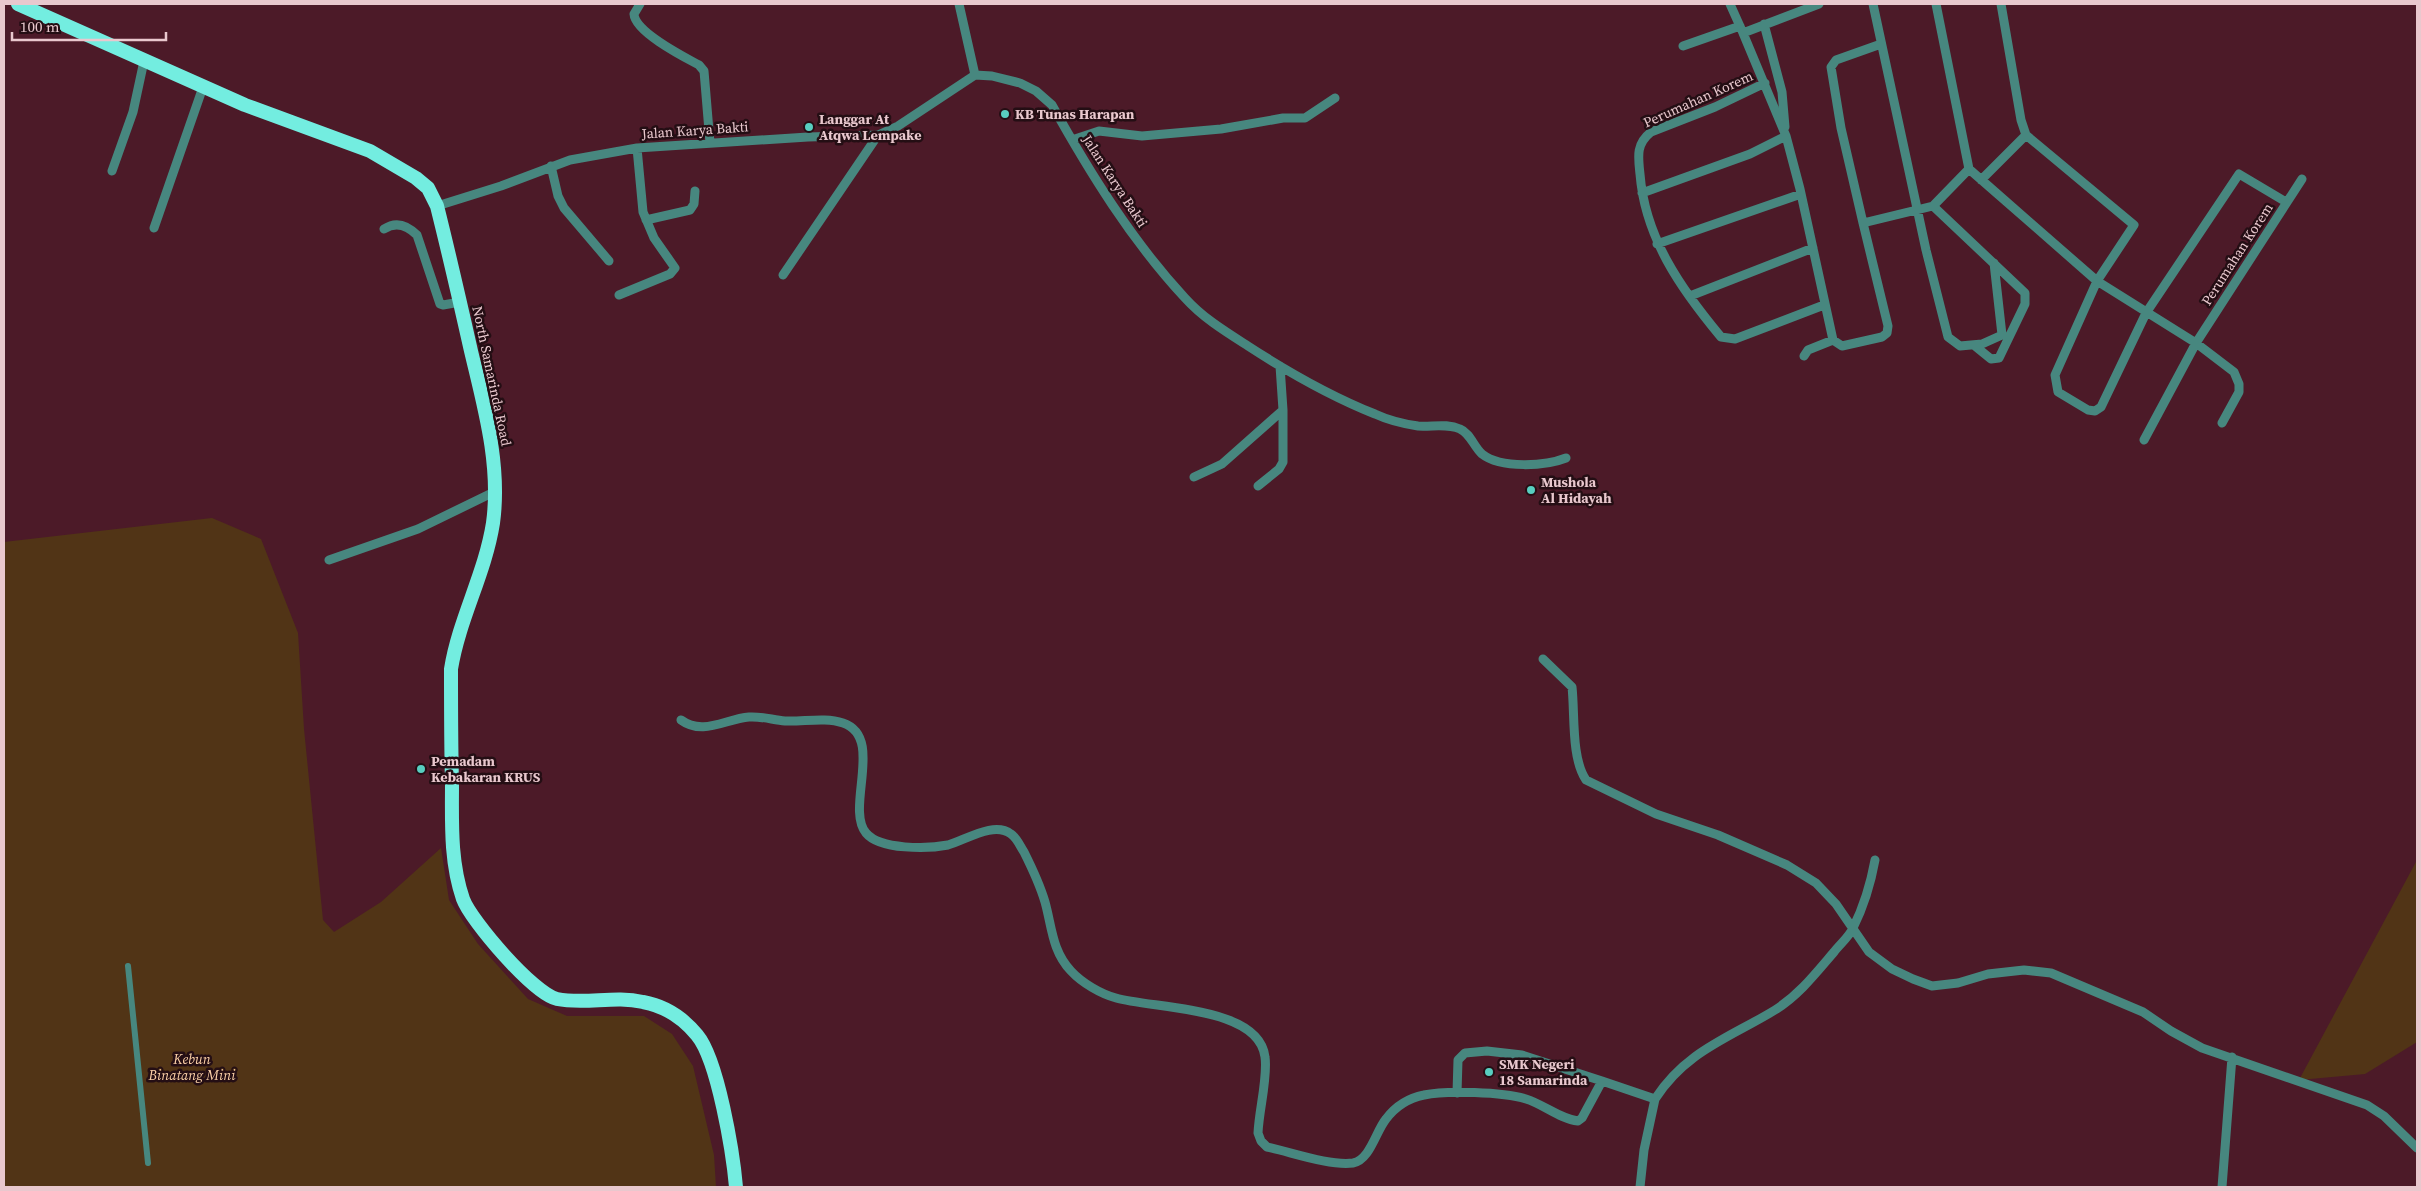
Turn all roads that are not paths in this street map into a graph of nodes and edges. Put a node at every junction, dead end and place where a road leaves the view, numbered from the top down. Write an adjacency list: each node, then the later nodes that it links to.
1 (18, 4): 13 (highway, North Samarinda Road)
2 (640, 4): 22 (street)
3 (959, 4): 14 (street)
4 (1730, 4): 10 (street, Perumahan Korem)
5 (1818, 4): 9 (street)
6 (1873, 4): 11 (street)
7 (1936, 4): 25 (street)
8 (2001, 4): 20 (street)
9 (1764, 24): 10 (street); 19 (street)
10 (1741, 30): 12 (street); 15 (street, Perumahan Korem)
11 (1881, 44): 35 (street); 37 (street)
12 (1683, 46)
13 (144, 61): 16 (highway, North Samarinda Road); 26 (street)
14 (975, 75): 18 (street, Jalan Karya Bakti); 21 (street, Jalan Karya Bakti)
15 (1765, 83): 19 (street, Perumahan Korem); 30 (street, Perumahan Korem)
16 (203, 87): 33 (highway, North Samarinda Road); 38 (street)
17 (1335, 98): 21 (street)
18 (878, 135): 22 (street, Jalan Karya Bakti); 44 (street)
19 (1786, 135): 30 (street); 31 (street, Perumahan Korem)
20 (2026, 135): 28 (street); 45 (street)
21 (1072, 140): 56 (street, Jalan Karya Bakti)
22 (710, 143): 23 (street, Jalan Karya Bakti)
23 (638, 148): 24 (street, Jalan Karya Bakti); 36 (street)
24 (551, 166): 33 (street, Jalan Karya Bakti); 42 (street)
25 (1969, 169): 28 (street); 34 (street)
26 (112, 171)
27 (2302, 179): 32 (street, Perumahan Korem)
28 (1981, 180): 45 (street)
29 (695, 191): 36 (street)
30 (1642, 193): 40 (street, Perumahan Korem)
31 (1801, 194): 40 (street); 41 (street, Perumahan Korem)
32 (2286, 202): 50 (street); 53 (street, Perumahan Korem)
33 (437, 206): 48 (highway, North Samarinda Road)
34 (1933, 206): 35 (street); 43 (street)
35 (1916, 211): 37 (street); 54 (street)
36 (646, 220): 46 (street)
37 (1863, 223): 52 (street)
38 (154, 228)
39 (384, 229): 48 (street)
40 (1657, 244): 47 (street, Perumahan Korem)
41 (1813, 248): 47 (street); 49 (street, Perumahan Korem)
42 (609, 261)
43 (1994, 263): 51 (street); 51 (street)
44 (783, 274)
45 (2097, 281): 50 (street); 50 (street)
46 (619, 295)
47 (1690, 296): 49 (street, Perumahan Korem)
48 (460, 302): 63 (highway, North Samarinda Road)
49 (1824, 305): 52 (street, Perumahan Korem)
50 (2146, 313): 53 (street)
51 (2005, 336): 54 (street); 54 (street)
52 (1833, 340): 55 (street)
53 (2196, 344): 58 (street); 59 (street, Perumahan Korem)
54 (1975, 346)
55 (1804, 356)
56 (1280, 366): 57 (street); 60 (street, Jalan Karya Bakti)
57 (1283, 410): 61 (street); 62 (street)
58 (2222, 423)
59 (2144, 440)
60 (1566, 458)
61 (1194, 476)
62 (1258, 486)
63 (496, 492): 64 (street); 76 (highway, North Samarinda Road)
64 (329, 560)
65 (1543, 659): 68 (street)
66 (680, 720): 72 (street)
67 (1875, 860): 68 (street)
68 (1853, 930): 70 (street); 73 (street)
69 (128, 966): 75 (street)
70 (2232, 1058): 74 (street); 78 (street)
71 (1602, 1081): 72 (street); 72 (street); 73 (street)
72 (1457, 1093)
73 (1655, 1099): 77 (street)
74 (2417, 1148)
75 (148, 1163)
76 (736, 1187)
77 (1640, 1187)
78 (2222, 1187)

